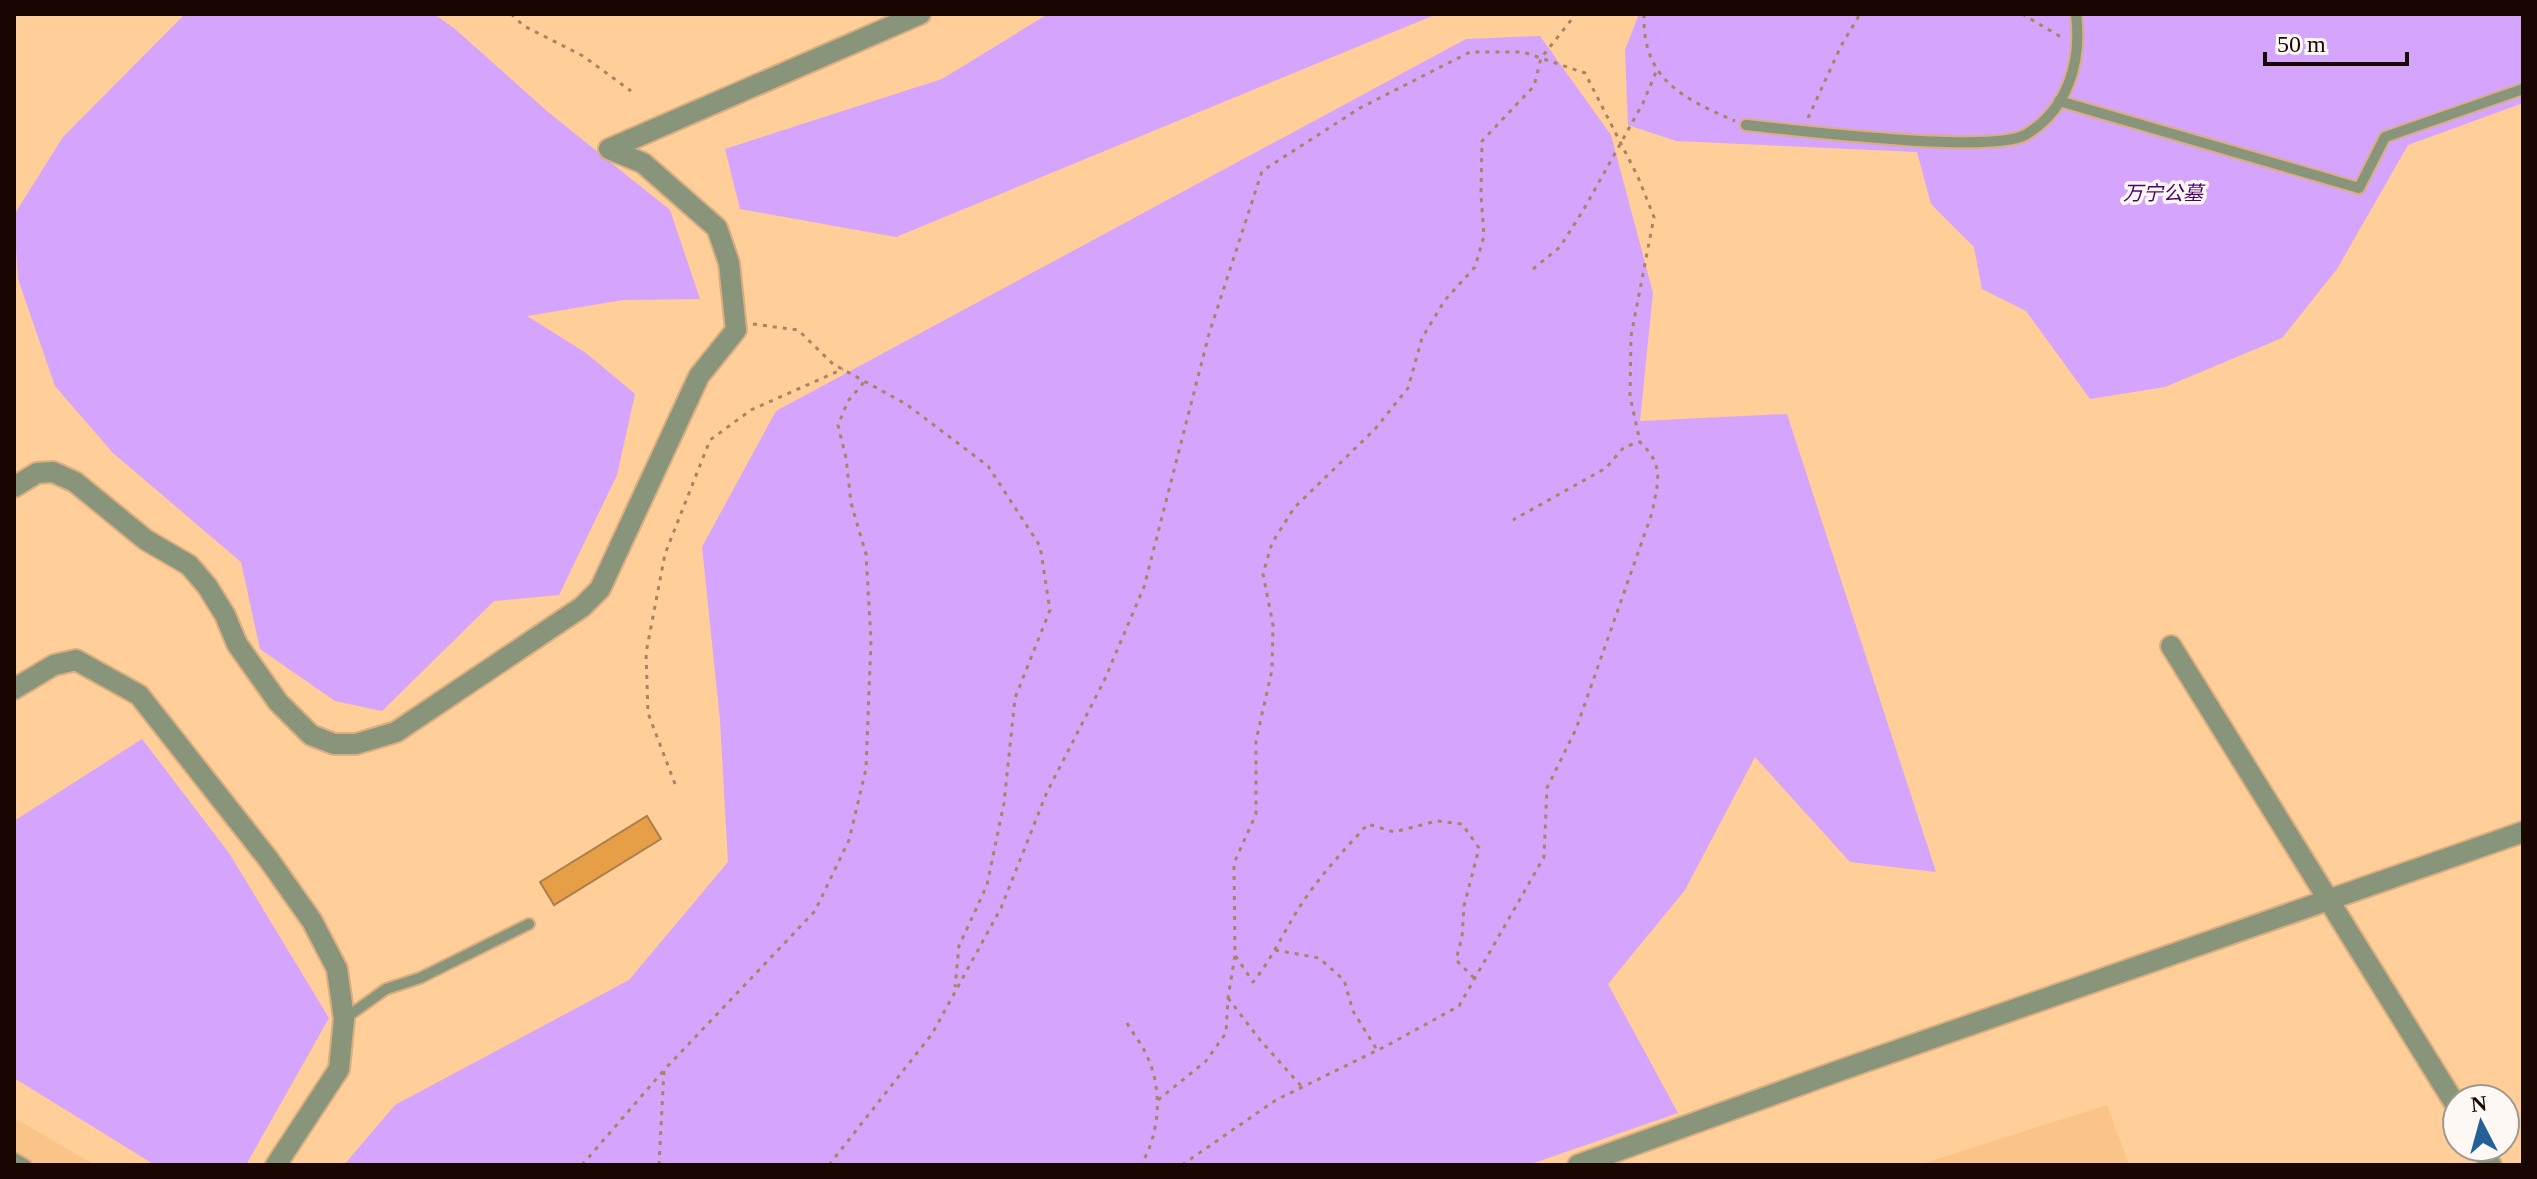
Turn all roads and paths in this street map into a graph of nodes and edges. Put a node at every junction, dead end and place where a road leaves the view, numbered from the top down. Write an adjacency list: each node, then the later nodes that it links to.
1 (511, 14): 12 (path)
2 (920, 14): 18 (street)
3 (1576, 14): 9 (path)
4 (1644, 14): 10 (path)
5 (1860, 14): 15 (path)
6 (2022, 14): 8 (path)
7 (2076, 14): 8 (lane)
8 (2078, 47): 13 (lane)
9 (1541, 58): 16 (path); 31 (path); 33 (path)
10 (1656, 72): 14 (path); 16 (path)
11 (2523, 89): 13 (lane)
12 (631, 91)
13 (2059, 101): 15 (lane)
14 (1746, 125): 15 (lane)
15 (1801, 131)
16 (1621, 143): 17 (path); 21 (path)
17 (1533, 269)
18 (735, 322): 19 (path); 22 (street)
19 (843, 369): 20 (path); 26 (path)
20 (865, 381): 33 (path); 38 (path)
21 (1640, 442): 23 (path); 32 (path)
22 (14, 487)
23 (1513, 520)
24 (2171, 646): 28 (street)
25 (14, 689): 35 (street)
26 (675, 784)
27 (2523, 832): 28 (street)
28 (2330, 901): 39 (street); 50 (street)
29 (529, 924): 35 (lane)
30 (1275, 950): 31 (path); 32 (path); 37 (path)
31 (1235, 955): 34 (path)
32 (1474, 978): 37 (path)
33 (955, 991): 47 (path)
34 (1228, 998): 40 (path); 41 (path)
35 (344, 1019): 44 (street)
36 (1127, 1023): 41 (path)
37 (1377, 1050): 40 (path)
38 (664, 1070): 45 (path); 46 (path)
39 (2442, 1083)
40 (1302, 1087): 49 (path)
41 (1158, 1100): 48 (path)
42 (14, 1158): 43 (lane)
43 (26, 1165)
44 (276, 1165)
45 (582, 1165)
46 (659, 1165)
47 (829, 1165)
48 (1141, 1165)
49 (1182, 1165)
50 (1578, 1165)

